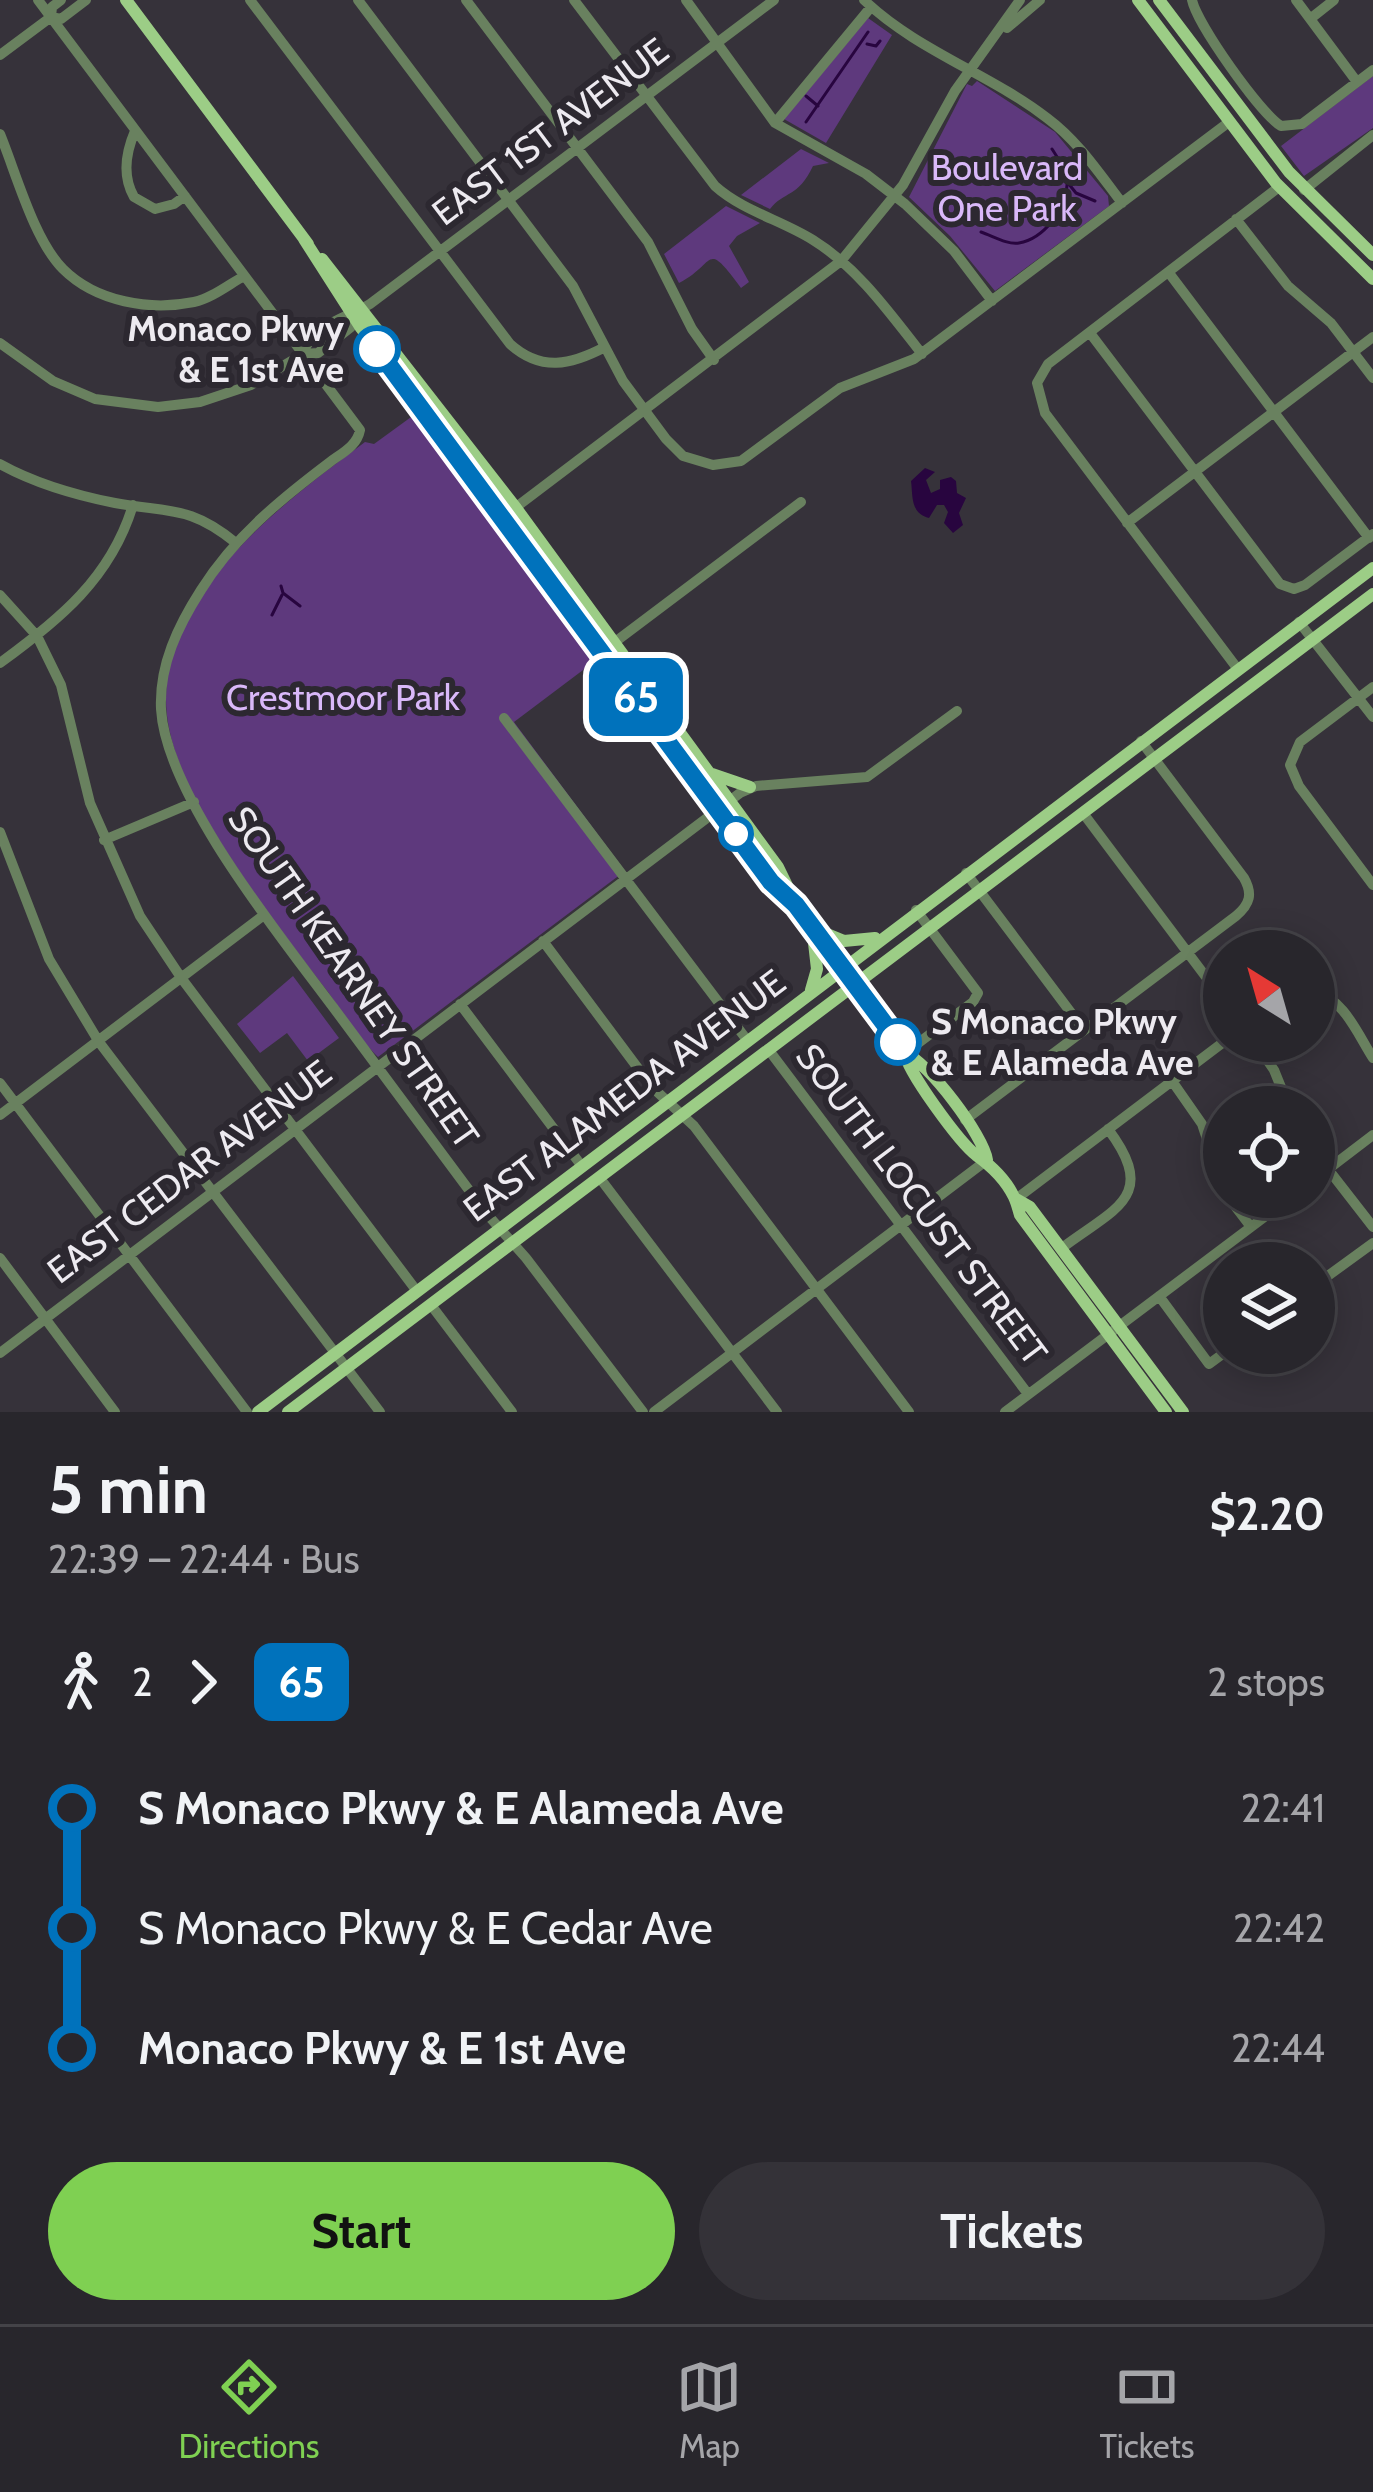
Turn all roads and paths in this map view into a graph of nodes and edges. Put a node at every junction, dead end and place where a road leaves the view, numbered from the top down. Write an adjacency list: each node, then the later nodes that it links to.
1 (38, 0): 19 (street)
2 (62, 0): 19 (street)
3 (86, 0): 19 (street)
4 (126, 0): 48 (main road)
5 (250, 0): 41 (street)
6 (358, 0): 38 (street)
7 (466, 0): 33 (street)
8 (574, 0): 27 (street)
9 (686, 0): 22 (street)
10 (774, 0): 22 (street, EAST 1ST AVENUE)
11 (1020, 0): 21 (street)
12 (1040, 0): 21 (street)
13 (1138, 0): 28 (main road)
14 (1192, 0): 26 (street)
15 (1334, 0): 20 (street)
16 (1301, 2): 20 (street)
17 (868, 4): 24 (street); 29 (street)
18 (1163, 6): 35 (main road)
19 (51, 17): 23 (street); 30 (street)
20 (1310, 19): 26 (street)
21 (990, 41): 24 (street)
22 (715, 44): 27 (street, EAST 1ST AVENUE); 29 (street)
23 (0, 55)
24 (969, 69): 37 (street); 39 (street)
25 (1373, 70): 26 (street)
26 (1357, 82)
27 (646, 96): 33 (street, EAST 1ST AVENUE); 43 (street)
28 (1229, 122): 34 (main road); 39 (street)
29 (775, 123): 37 (street)
30 (135, 131): 36 (street); 36 (street)
31 (0, 134): 45 (street)
32 (1373, 135): 35 (street)
33 (578, 148): 38 (street, EAST 1ST AVENUE); 56 (street)
34 (1279, 187): 40 (street); 46 (main road)
35 (1304, 190): 42 (main road)
36 (185, 196): 45 (street)
37 (896, 196): 43 (street); 47 (street)
38 (508, 200): 41 (street, EAST 1ST AVENUE); 52 (street)
39 (1122, 203): 47 (street)
40 (1236, 218): 44 (street); 53 (street)
41 (440, 251): 48 (street, EAST 1ST AVENUE); 52 (street)
42 (1373, 255)
43 (841, 261): 55 (street); 56 (street)
44 (1169, 273): 49 (street); 59 (street)
45 (244, 276): 54 (street)
46 (1373, 279)
47 (992, 301): 55 (street)
48 (356, 315): 54 (street, EAST 1ST AVENUE); 64 (main road); 65 (main road)
49 (1090, 334): 61 (street); 66 (street)
50 (1373, 337): 53 (street)
51 (0, 343): 54 (street, EAST 1ST AVENUE)
52 (605, 347): 58 (street)
53 (1354, 351): 57 (street); 59 (street)
54 (303, 354): 68 (street, SOUTH KEARNEY STREET)
55 (922, 354): 58 (street)
56 (714, 360): 58 (street)
57 (1373, 378)
58 (644, 411): 64 (street)
59 (1274, 412): 61 (street); 67 (street)
60 (0, 464): 63 (street)
61 (1194, 472): 66 (street); 67 (street)
62 (801, 502): 76 (street)
63 (133, 505): 68 (street); 74 (street)
64 (516, 508): 65 (street); 76 (main road)
65 (503, 518): 72 (main road)
66 (1127, 523): 79 (street)
67 (1371, 536)
68 (236, 543): 90 (street, SOUTH KEARNEY STREET)
69 (1373, 568): 73 (main road, EAST ALAMEDA AVENUE)
70 (1373, 594): 75 (main road, EAST ALAMEDA AVENUE)
71 (0, 595): 74 (street)
72 (568, 604): 76 (main road); 77 (main road)
73 (1299, 622): 75 (street); 79 (main road, EAST ALAMEDA AVENUE)
74 (37, 637): 78 (street); 94 (street)
75 (1313, 640): 82 (street); 87 (main road, EAST ALAMEDA AVENUE)
76 (615, 642): 81 (main road)
77 (607, 657): 81 (main road); 91 (main road)
78 (0, 663)
79 (1237, 668): 86 (main road, EAST ALAMEDA AVENUE)
80 (1373, 687): 82 (street)
81 (650, 689): 88 (main road)
82 (1358, 698): 84 (street); 97 (street)
83 (957, 711): 89 (street, EAST CEDAR AVENUE)
84 (1373, 717)
85 (504, 718): 96 (street, SOUTH LOCUST STREET)
86 (1141, 741): 87 (street); 95 (main road, EAST ALAMEDA AVENUE)
87 (1155, 759): 92 (main road, EAST ALAMEDA AVENUE); 105 (street)
88 (711, 774): 89 (main road); 91 (main road)
89 (750, 787): 91 (street, EAST CEDAR AVENUE)
90 (194, 802): 94 (street); 100 (street, SOUTH KEARNEY STREET)
91 (724, 805): 96 (street, EAST CEDAR AVENUE); 101 (main road)
92 (1082, 813): 98 (main road, EAST ALAMEDA AVENUE); 105 (street)
93 (0, 832): 115 (street)
94 (104, 840): 108 (street)
95 (966, 873): 98 (street); 99 (main road, EAST ALAMEDA AVENUE)
96 (626, 878): 104 (street, EAST CEDAR AVENUE); 114 (street, SOUTH LOCUST STREET)
97 (1373, 885)
98 (979, 891): 102 (main road, EAST ALAMEDA AVENUE); 113 (street)
99 (916, 910): 102 (street); 103 (main road, EAST ALAMEDA AVENUE)
100 (264, 915): 108 (street); 120 (street, SOUTH KEARNEY STREET)
101 (812, 927): 103 (main road); 106 (main road); 110 (main road)
102 (930, 928): 109 (main road, EAST ALAMEDA AVENUE); 117 (street)
103 (887, 933): 106 (main road, EAST ALAMEDA AVENUE)
104 (543, 940): 112 (street, EAST CEDAR AVENUE); 123 (street)
105 (1187, 953): 107 (street); 113 (street)
106 (841, 967): 109 (main road); 110 (main road, EAST ALAMEDA AVENUE)
107 (1203, 974)
108 (182, 979): 115 (street); 129 (street)
109 (854, 985): 116 (main road, EAST ALAMEDA AVENUE); 117 (main road)
110 (811, 990): 114 (main road, EAST ALAMEDA AVENUE)
111 (1335, 1002): 119 (street)
112 (460, 1004): 120 (street, EAST CEDAR AVENUE); 134 (street)
113 (1084, 1030): 127 (street)
114 (747, 1040): 123 (main road, EAST ALAMEDA AVENUE)
115 (99, 1042): 124 (street); 137 (street)
116 (768, 1049): 126 (main road, EAST ALAMEDA AVENUE); 141 (street, SOUTH LOCUST STREET)
117 (905, 1053): 127 (main road); 132 (main road)
118 (1203, 1058): 121 (street)
119 (1373, 1058)
120 (377, 1066): 129 (street, EAST CEDAR AVENUE); 142 (street, SOUTH KEARNEY STREET)
121 (1172, 1081): 128 (street); 130 (street)
122 (0, 1083): 124 (street)
123 (667, 1100): 126 (street); 134 (main road, EAST ALAMEDA AVENUE)
124 (15, 1104): 125 (street); 148 (street)
125 (0, 1115)
126 (680, 1116): 135 (main road, EAST ALAMEDA AVENUE); 151 (street)
127 (965, 1120): 132 (main road)
128 (1203, 1127)
129 (295, 1129): 137 (street, EAST CEDAR AVENUE); 152 (street)
130 (1108, 1129): 138 (street); 147 (street)
131 (1373, 1135): 133 (street)
132 (986, 1160): 138 (main road); 141 (street)
133 (1335, 1164)
134 (581, 1165): 142 (main road, EAST ALAMEDA AVENUE)
135 (599, 1178): 145 (main road, EAST ALAMEDA AVENUE); 159 (street)
136 (1335, 1178): 144 (street)
137 (212, 1192): 148 (street, EAST CEDAR AVENUE); 158 (street)
138 (1016, 1199): 147 (main road); 156 (main road)
139 (1244, 1218): 143 (street)
140 (1263, 1218): 143 (street)
141 (900, 1225): 151 (street); 162 (street, SOUTH LOCUST STREET)
142 (500, 1226): 145 (street, SOUTH KEARNEY STREET); 152 (main road, EAST ALAMEDA AVENUE)
143 (1251, 1227): 153 (street)
144 (1373, 1227)
145 (513, 1242): 154 (main road, EAST ALAMEDA AVENUE); 169 (street, SOUTH KEARNEY STREET)
146 (1373, 1243): 150 (street)
147 (1062, 1248): 156 (main road)
148 (129, 1255): 155 (street, EAST CEDAR AVENUE); 164 (street)
149 (0, 1258): 155 (street)
150 (1335, 1271)
151 (816, 1289): 159 (street); 172 (street)
152 (416, 1290): 158 (main road, EAST ALAMEDA AVENUE)
153 (1159, 1296): 156 (street); 160 (street)
154 (431, 1305): 161 (main road, EAST ALAMEDA AVENUE); 168 (street)
155 (45, 1318): 157 (street, EAST CEDAR AVENUE); 163 (street)
156 (1115, 1329): 162 (street); 174 (main road); 175 (main road)
157 (0, 1353)
158 (333, 1353): 161 (street); 165 (main road, EAST ALAMEDA AVENUE)
159 (732, 1353): 170 (street); 171 (street)
160 (1203, 1356)
161 (346, 1368): 166 (main road, EAST ALAMEDA AVENUE); 167 (street)
162 (1028, 1394): 173 (street)
163 (115, 1412)
164 (247, 1412)
165 (258, 1412)
166 (288, 1412)
167 (380, 1412)
168 (512, 1412)
169 (644, 1412)
170 (654, 1412)
171 (777, 1412)
172 (909, 1412)
173 (1005, 1412)
174 (1166, 1412)
175 (1183, 1412)

